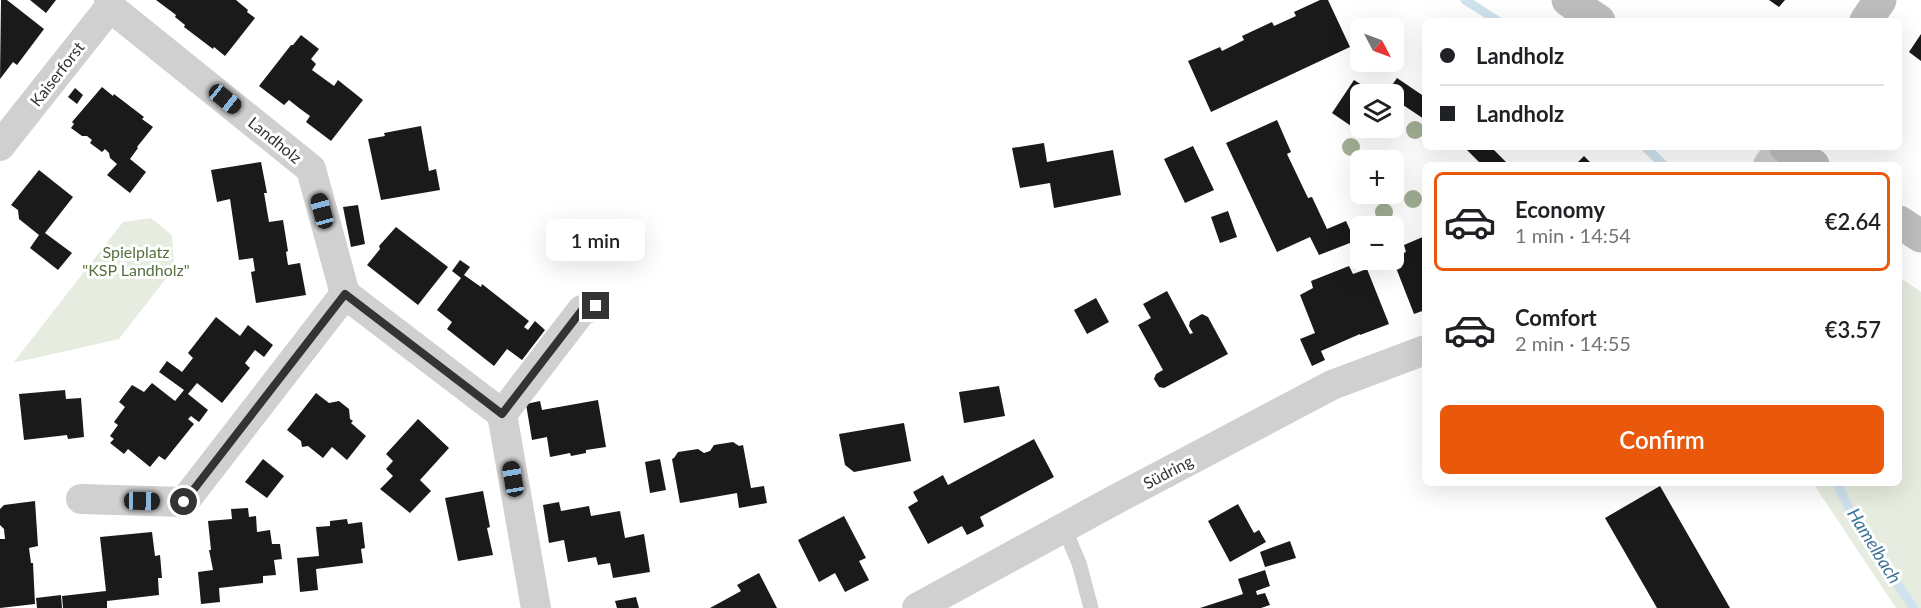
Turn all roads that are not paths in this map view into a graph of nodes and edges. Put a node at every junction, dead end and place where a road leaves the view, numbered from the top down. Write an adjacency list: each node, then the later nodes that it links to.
1 (1568, 0): 4 (street)
2 (1880, 0): 5 (street)
3 (110, 4): 6 (street, Kaiserforst); 11 (street, Landholz)
4 (1595, 18)
5 (1868, 18)
6 (0, 146)
7 (1790, 150): 8 (street)
8 (1808, 162)
9 (1902, 224): 10 (street)
10 (1921, 236)
11 (345, 294): 14 (street); 15 (street)
12 (596, 306): 14 (street)
13 (1422, 351): 16 (street, Südring)
14 (502, 414): 17 (street)
15 (81, 499)
16 (1064, 528): 18 (street, Südring); 19 (lane)
17 (536, 608)
18 (917, 608)
19 (1091, 608)

